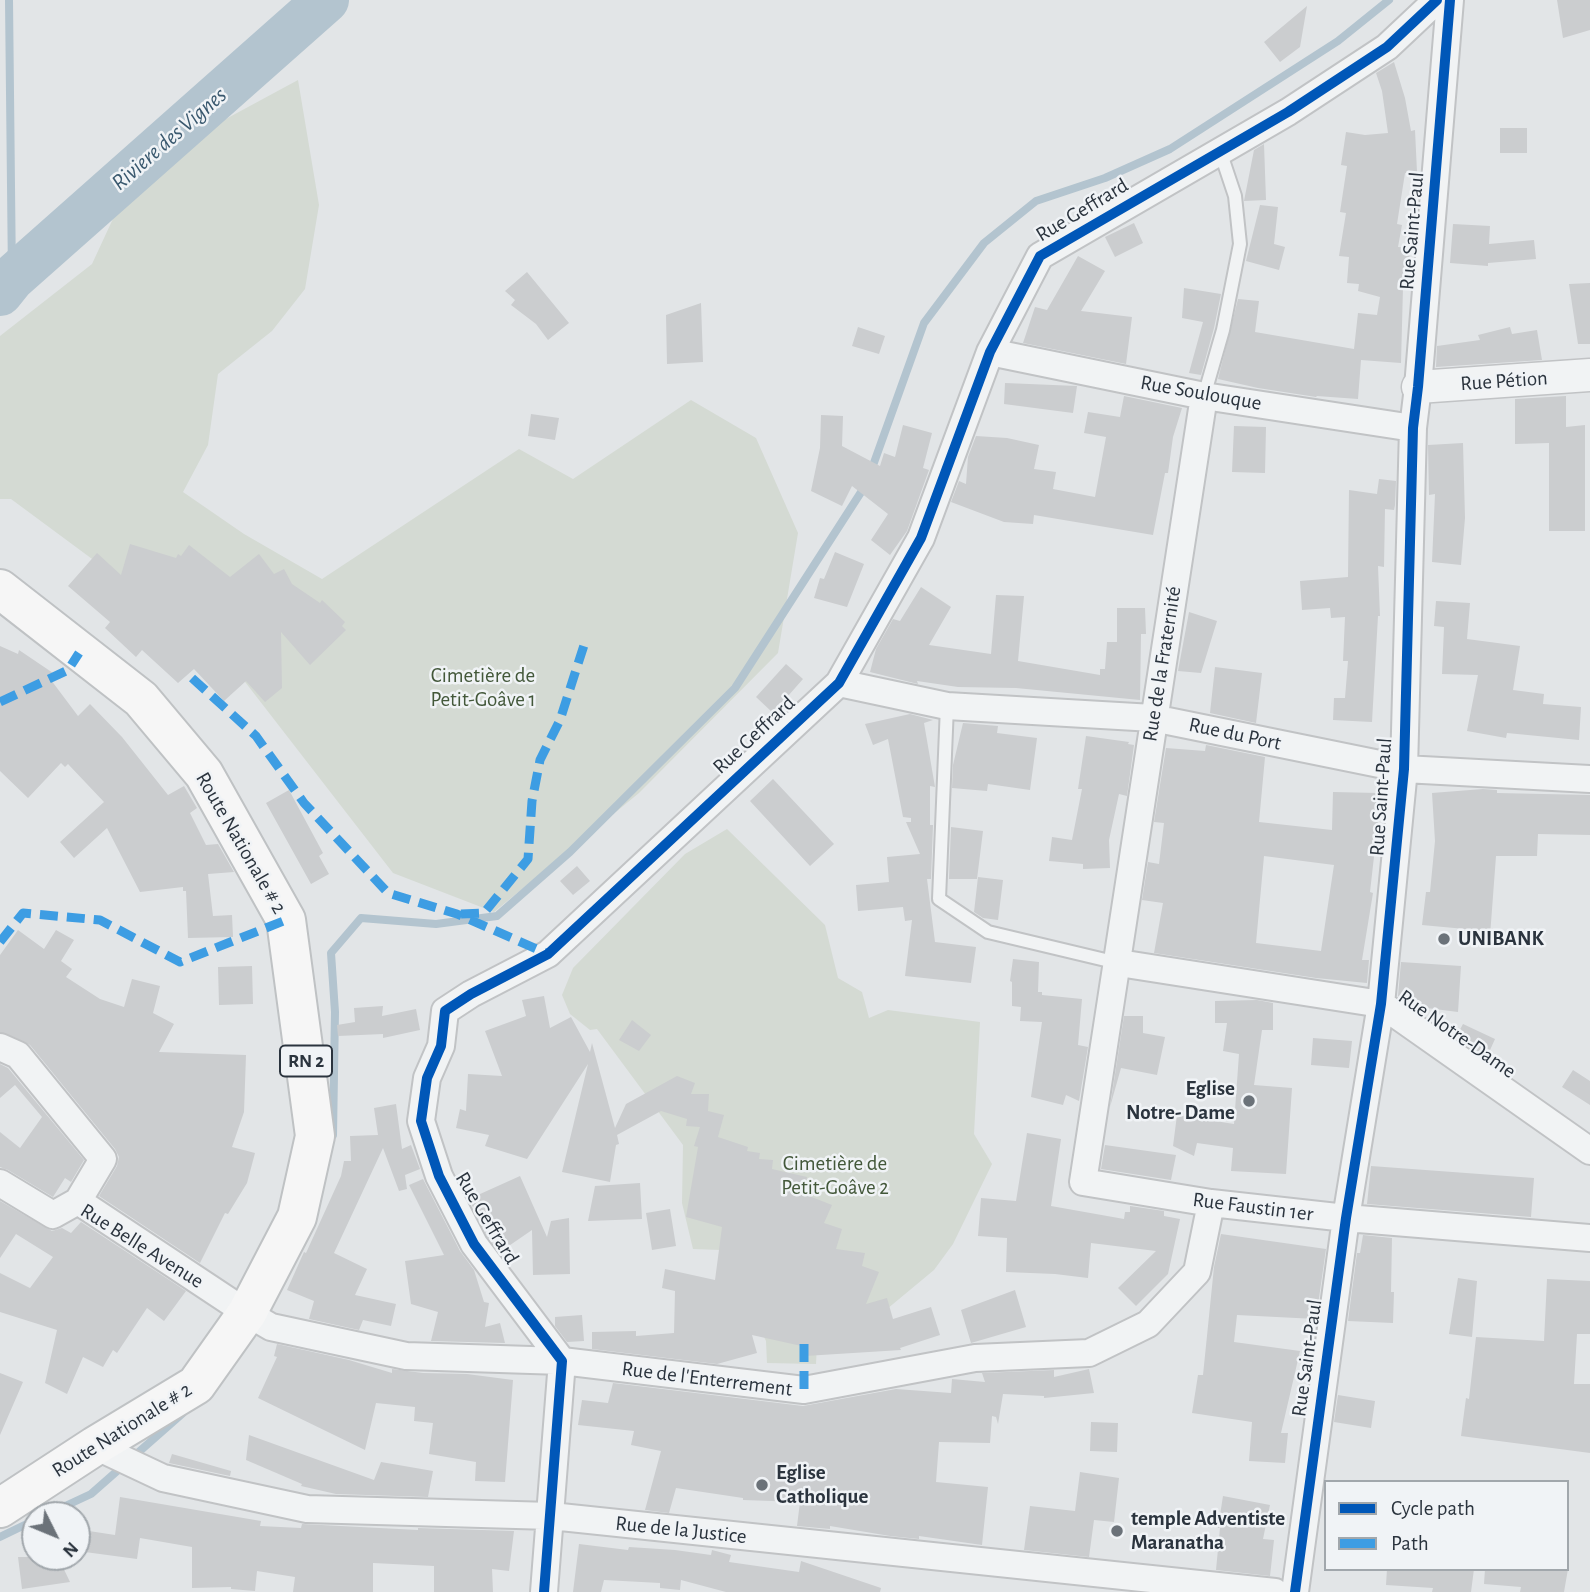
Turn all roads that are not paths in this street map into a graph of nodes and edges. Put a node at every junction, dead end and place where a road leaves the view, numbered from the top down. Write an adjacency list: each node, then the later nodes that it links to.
1 (1437, 0): 3 (street, Rue Geffrard)
2 (1450, 0): 6 (street, Rue Saint-Paul)
3 (1220, 151): 4 (street, Rue Geffrard); 7 (lane, Rue de la Fraternité)
4 (990, 352): 7 (street, Rue Soulouque); 10 (street, Rue Geffrard)
5 (1590, 374): 6 (street, Rue Pétion)
6 (1419, 387): 8 (street, Rue Saint-Paul)
7 (1204, 396): 8 (street, Rue Soulouque); 12 (street, Rue de la Fraternité)
8 (1413, 428): 13 (street, Rue Saint-Paul)
9 (0, 589): 25 (main road, Route Nationale # 2 / RN 2)
10 (839, 683): 11 (street, Rue du Port); 26 (street, Rue Geffrard)
11 (947, 706): 12 (street, Rue du Port); 15 (lane)
12 (1153, 718): 13 (street, Rue du Port); 15 (street, Rue de la Fraternité)
13 (1404, 769): 14 (street, Rue du Port); 16 (street, Rue Saint-Paul)
14 (1590, 779)
15 (1118, 963): 16 (street, Rue Notre-Dame); 20 (street, Rue de la Fraternité)
16 (1381, 1004): 18 (street, Rue Notre-Dame); 23 (street, Rue Saint-Paul)
17 (0, 1047): 21 (street)
18 (1590, 1151)
19 (0, 1182): 21 (street, Rue Belle Avenue)
20 (1083, 1182): 22 (street, Rue Faustin 1er)
21 (78, 1201): 25 (street, Rue Belle Avenue)
22 (1211, 1203): 23 (street, Rue Faustin 1er); 26 (street, Rue de l'Enterrement)
23 (1346, 1218): 24 (street, Rue Faustin 1er); 33 (street, Rue Saint-Paul)
24 (1590, 1238)
25 (259, 1320): 26 (street, Rue de l'Enterrement); 27 (main road, Route Nationale # 2 / RN 2)
26 (562, 1361): 29 (street)
27 (95, 1446): 28 (main road, Route Nationale # 2 / RN 2); 29 (street, Rue de la Justice)
28 (0, 1508)
29 (551, 1516): 30 (street, Rue de la Justice); 31 (street)
30 (1113, 1583): 32 (street, Rue de la Justice)
31 (544, 1592)
32 (1275, 1592)
33 (1295, 1592)

